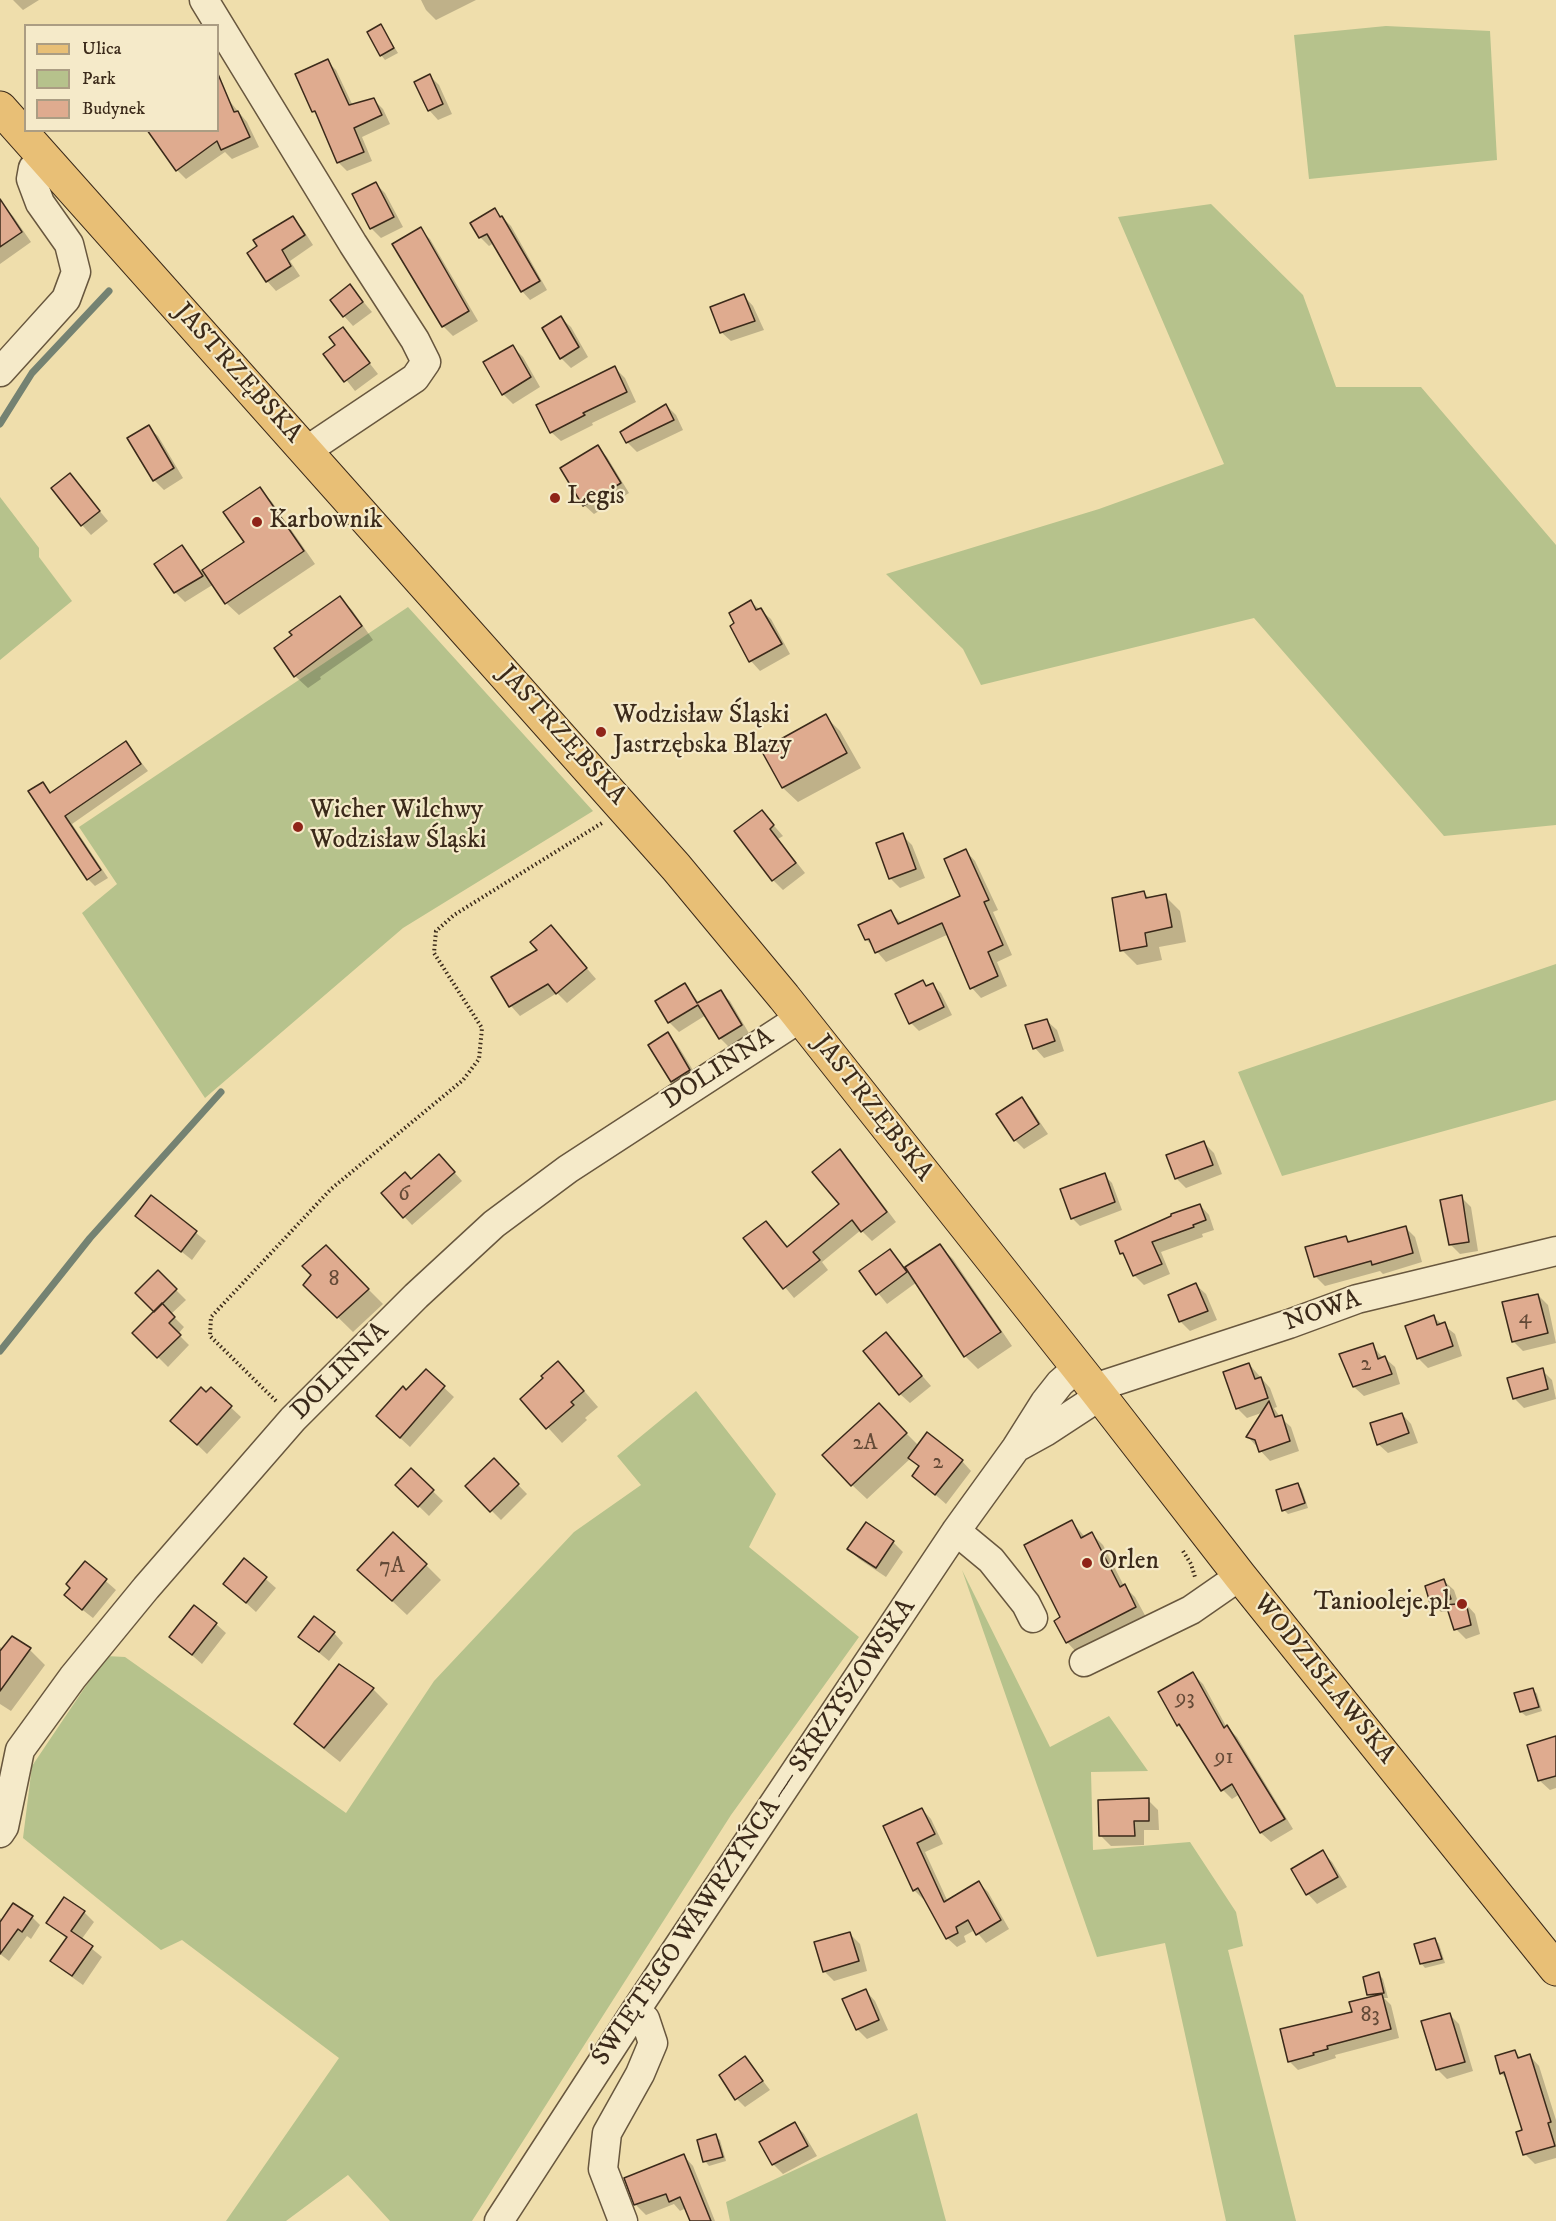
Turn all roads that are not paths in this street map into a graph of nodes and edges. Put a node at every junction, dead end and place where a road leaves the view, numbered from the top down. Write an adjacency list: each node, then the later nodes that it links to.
1 (204, 0): 2 (street)
2 (219, 24)
3 (219, 25): 7 (street)
4 (0, 108): 5 (main road, JASTRZĘBSKA)
5 (44, 158): 6 (street); 7 (main road, JASTRZĘBSKA)
6 (0, 372)
7 (306, 451): 8 (main road, JASTRZĘBSKA)
8 (800, 1018): 10 (main road, JASTRZĘBSKA); 16 (street, DOLINNA)
9 (1556, 1251): 10 (street, NOWA)
10 (1090, 1384): 11 (street, NOWA); 13 (main road, WODZISŁAWSKA)
11 (1016, 1448): 12 (street, ŚWIĘTEGO WAWRZYŃCA — SKRZYSZOWSKA)
12 (956, 1531): 14 (street); 18 (street, ŚWIĘTEGO WAWRZYŃCA — SKRZYSZOWSKA)
13 (1240, 1576): 15 (street); 17 (main road, WODZISŁAWSKA)
14 (1034, 1618)
15 (1084, 1662)
16 (0, 1833)
17 (1556, 1969)
18 (634, 2013): 19 (street, ŚWIĘTEGO WAWRZYŃCA — SKRZYSZOWSKA); 20 (street)
19 (499, 2221)
20 (623, 2221)

